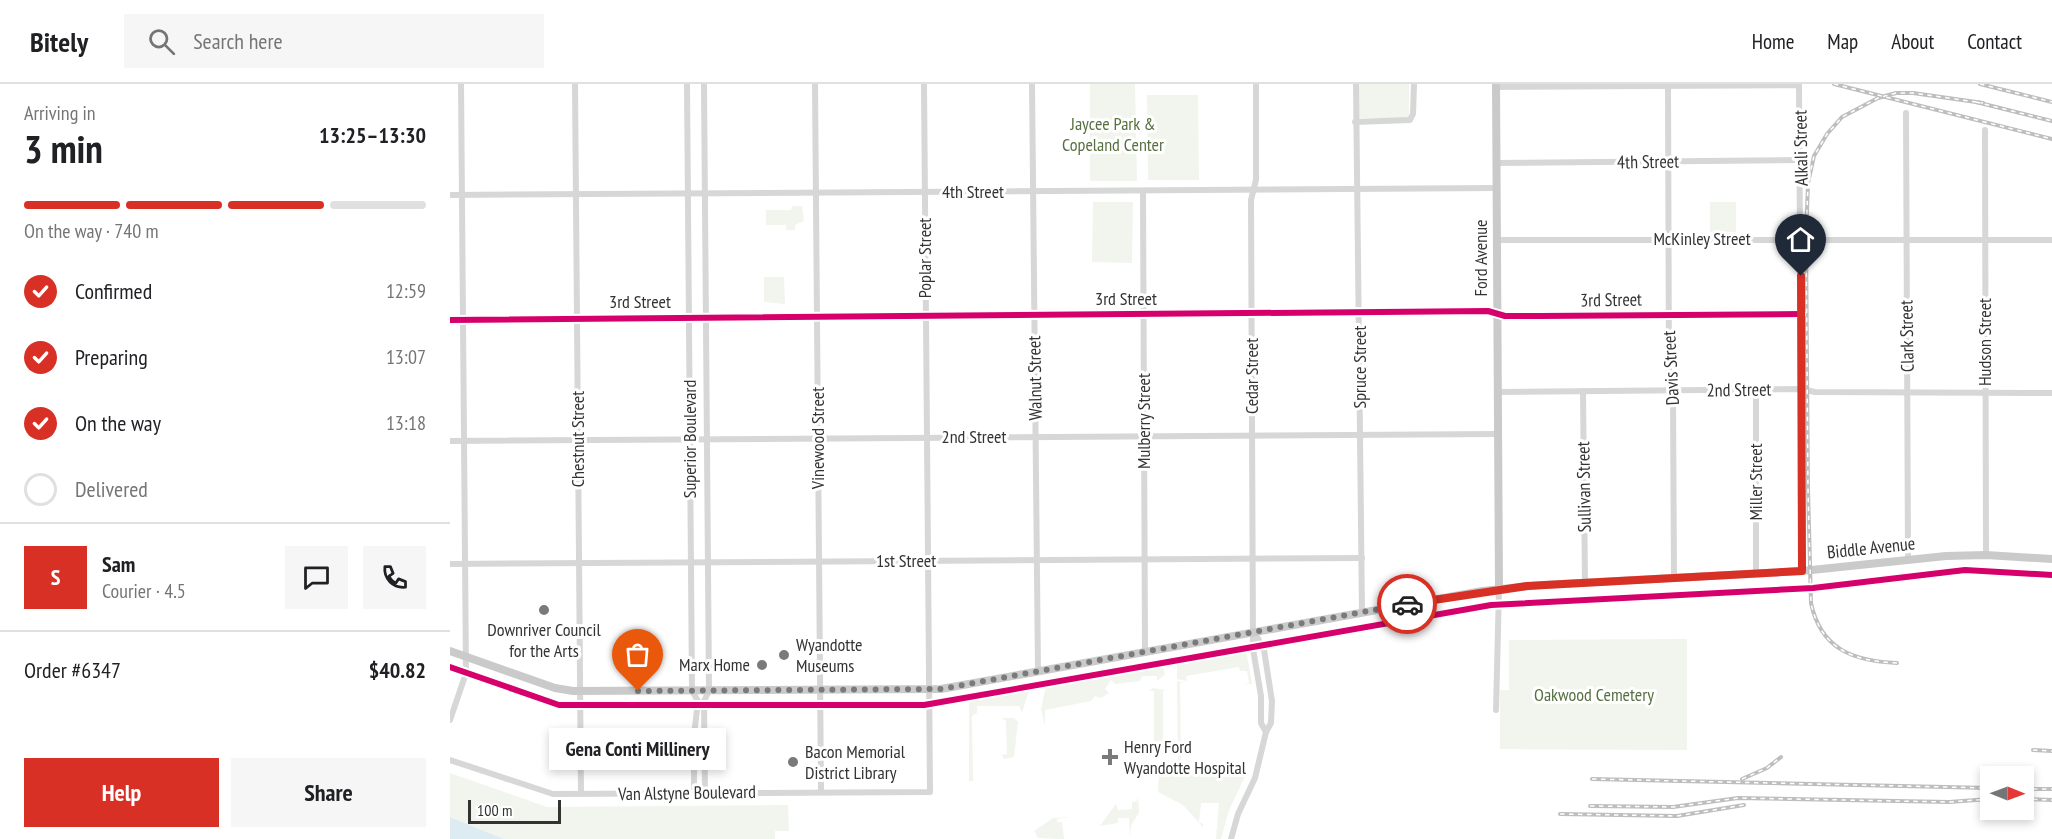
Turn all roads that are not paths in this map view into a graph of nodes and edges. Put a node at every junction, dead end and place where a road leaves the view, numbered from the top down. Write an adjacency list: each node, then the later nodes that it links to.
1 (461, 84): 29 (street)
2 (575, 84): 30 (street, Chestnut Street)
3 (687, 84): 26 (street, Superior Boulevard)
4 (704, 84): 27 (street, Superior Boulevard)
5 (815, 84): 25 (street, Vinewood Street)
6 (924, 84): 23 (street, Poplar Street)
7 (1032, 84): 24 (street, Walnut Street)
8 (1256, 84): 21 (street, Cedar Street)
9 (1356, 84): 14 (street, Spruce Street)
10 (1414, 84): 14 (street)
11 (1496, 85): 12 (street); 18 (main road, Ford Avenue)
12 (1668, 85): 16 (street, Alkali Street); 17 (street, Davis Street)
13 (1906, 113): 35 (street, Clark Street)
14 (1355, 122): 20 (street, Spruce Street)
15 (1985, 130): 36 (street, Hudson Street)
16 (1801, 160): 17 (street, 4th Street); 32 (street, Alkali Street)
17 (1668, 161): 18 (street, 4th Street); 31 (street, Davis Street)
18 (1496, 163): 19 (main road, Ford Avenue)
19 (1496, 188): 20 (street, 4th Street); 33 (main road, Ford Avenue)
20 (1357, 189): 21 (street, 4th Street); 37 (street, Spruce Street)
21 (1254, 190): 22 (street, 4th Street); 38 (street, Cedar Street)
22 (1143, 191): 24 (street, 4th Street); 40 (street, Mulberry Street)
23 (925, 192): 24 (street, 4th Street); 25 (street, 4th Street); 44 (street, Poplar Street)
24 (1033, 192): 39 (street, Walnut Street)
25 (816, 193): 27 (street, 4th Street); 47 (street, Vinewood Street)
26 (688, 194): 27 (street, 4th Street); 30 (street, 4th Street); 45 (street, Superior Boulevard)
27 (705, 194): 46 (street, Superior Boulevard)
28 (450, 195): 29 (street, 4th Street)
29 (462, 195): 30 (street, 4th Street); 49 (street)
30 (576, 195): 48 (street, Chestnut Street)
31 (1668, 239): 32 (street, McKinley Street); 33 (street, McKinley Street); 42 (street, Davis Street)
32 (1801, 239): 35 (street, McKinley Street); 43 (street, Alkali Street)
33 (1496, 240): 41 (main road, Ford Avenue)
34 (2052, 240): 36 (street, McKinley Street)
35 (1906, 241): 36 (street, McKinley Street); 56 (street, Clark Street)
36 (1984, 241): 57 (street, Hudson Street)
37 (1360, 312): 38 (street, 3rd Street); 41 (street, 3rd Street); 61 (street, Spruce Street)
38 (1251, 313): 40 (street, 3rd Street); 60 (street, Cedar Street)
39 (1034, 314): 40 (street, 3rd Street); 44 (street, 3rd Street); 63 (street, Walnut Street)
40 (1143, 314): 62 (street, Mulberry Street)
41 (1497, 314): 42 (street, 3rd Street); 55 (main road, Ford Avenue)
42 (1669, 314): 43 (street, 3rd Street); 54 (street, Davis Street)
43 (1801, 314): 51 (street, Alkali Street)
44 (926, 315): 47 (street, 3rd Street); 65 (street, Poplar Street)
45 (690, 316): 46 (street, 3rd Street); 48 (street, 3rd Street); 66 (street, Superior Boulevard)
46 (706, 316): 47 (street, 3rd Street); 67 (street, Superior Boulevard)
47 (817, 316): 64 (street, Vinewood Street)
48 (577, 317): 49 (street, 3rd Street); 68 (street, Chestnut Street)
49 (464, 319): 50 (street, 3rd Street); 70 (street)
50 (450, 320)
51 (1802, 389): 52 (street, 2nd Street); 56 (street, 2nd Street); 85 (street, Alkali Street)
52 (1756, 390): 54 (street, 2nd Street); 86 (street, Miller Street)
53 (1583, 391): 54 (street, 2nd Street); 55 (street, 2nd Street); 88 (street, Sullivan Street)
54 (1671, 391): 87 (street, Davis Street)
55 (1497, 392): 59 (main road, Ford Avenue)
56 (1908, 393): 57 (street, 2nd Street); 78 (street, Clark Street)
57 (1985, 393): 58 (street, 2nd Street); 71 (street, Hudson Street)
58 (2052, 393)
59 (1497, 434): 61 (street, 2nd Street); 89 (main road, Ford Avenue)
60 (1252, 435): 61 (street, 2nd Street); 62 (street, 2nd Street); 72 (street, Cedar Street)
61 (1361, 435): 73 (street, Spruce Street)
62 (1144, 436): 63 (street, 2nd Street); 74 (street, Mulberry Street)
63 (1035, 437): 65 (street, 2nd Street); 77 (street, Walnut Street)
64 (818, 438): 65 (street, 2nd Street); 67 (street, 2nd Street); 79 (street, Vinewood Street)
65 (927, 438): 76 (street, Poplar Street)
66 (690, 439): 67 (street, 2nd Street); 68 (street, 2nd Street); 80 (street, Superior Boulevard)
67 (707, 439): 81 (street, Superior Boulevard)
68 (578, 440): 70 (street, 2nd Street); 82 (street, Chestnut Street)
69 (450, 441): 70 (street, 2nd Street)
70 (464, 441): 84 (street)
71 (1986, 555): 75 (main road, Biddle Avenue); 78 (main road, Biddle Avenue)
72 (1253, 558): 73 (street, 1st Street); 74 (street, 1st Street); 91 (street, Cedar Street)
73 (1362, 558): 90 (street, Spruce Street)
74 (1145, 559): 77 (street, 1st Street); 93 (street, Mulberry Street)
75 (2052, 559)
76 (928, 560): 77 (street, 1st Street); 79 (street, 1st Street); 96 (street, Poplar Street)
77 (1036, 560): 95 (street, Walnut Street)
78 (1908, 560): 85 (main road, Biddle Avenue)
79 (819, 561): 81 (street, 1st Street); 97 (street, Vinewood Street)
80 (691, 562): 81 (street, 1st Street); 82 (street, 1st Street); 99 (street, Superior Boulevard)
81 (708, 562): 100 (street, Superior Boulevard)
82 (579, 563): 84 (street, 1st Street); 98 (street, Chestnut Street)
83 (450, 564): 84 (street, 1st Street)
84 (465, 564): 94 (street)
85 (1802, 571): 86 (main road, Biddle Avenue)
86 (1756, 574): 87 (main road, Biddle Avenue)
87 (1674, 579): 88 (main road, Biddle Avenue)
88 (1586, 583): 89 (main road, Biddle Avenue)
89 (1499, 589): 90 (main road, Biddle Avenue); 101 (street, Ford Avenue)
90 (1362, 612): 91 (main road, Biddle Avenue)
91 (1255, 632): 93 (main road, Biddle Avenue); 103 (street, Cedar Street); 103 (street)
92 (450, 651): 94 (main road, Biddle Avenue)
93 (1145, 652): 95 (main road, Biddle Avenue)
94 (467, 657): 98 (main road, Biddle Avenue); 102 (street)
95 (1038, 672): 96 (main road, Biddle Avenue)
96 (929, 689): 97 (main road, Biddle Avenue); 107 (street, Poplar Street)
97 (820, 690): 100 (main road, Biddle Avenue); 106 (street, Vinewood Street)
98 (580, 691): 99 (main road, Biddle Avenue); 109 (street, Chestnut Street)
99 (692, 691): 100 (main road, Biddle Avenue); 108 (street, Superior Boulevard)
100 (709, 691): 105 (street, Superior Boulevard)
101 (1496, 710)
102 (450, 720)
103 (1266, 732): 110 (street)
104 (450, 760): 109 (street, Van Alstyne Boulevard)
105 (705, 792): 106 (street, Van Alstyne Boulevard); 108 (street, Van Alstyne Boulevard)
106 (821, 792): 107 (street, Van Alstyne Boulevard)
107 (930, 792)
108 (694, 793): 109 (street, Van Alstyne Boulevard)
109 (581, 794)
110 (1231, 839)

